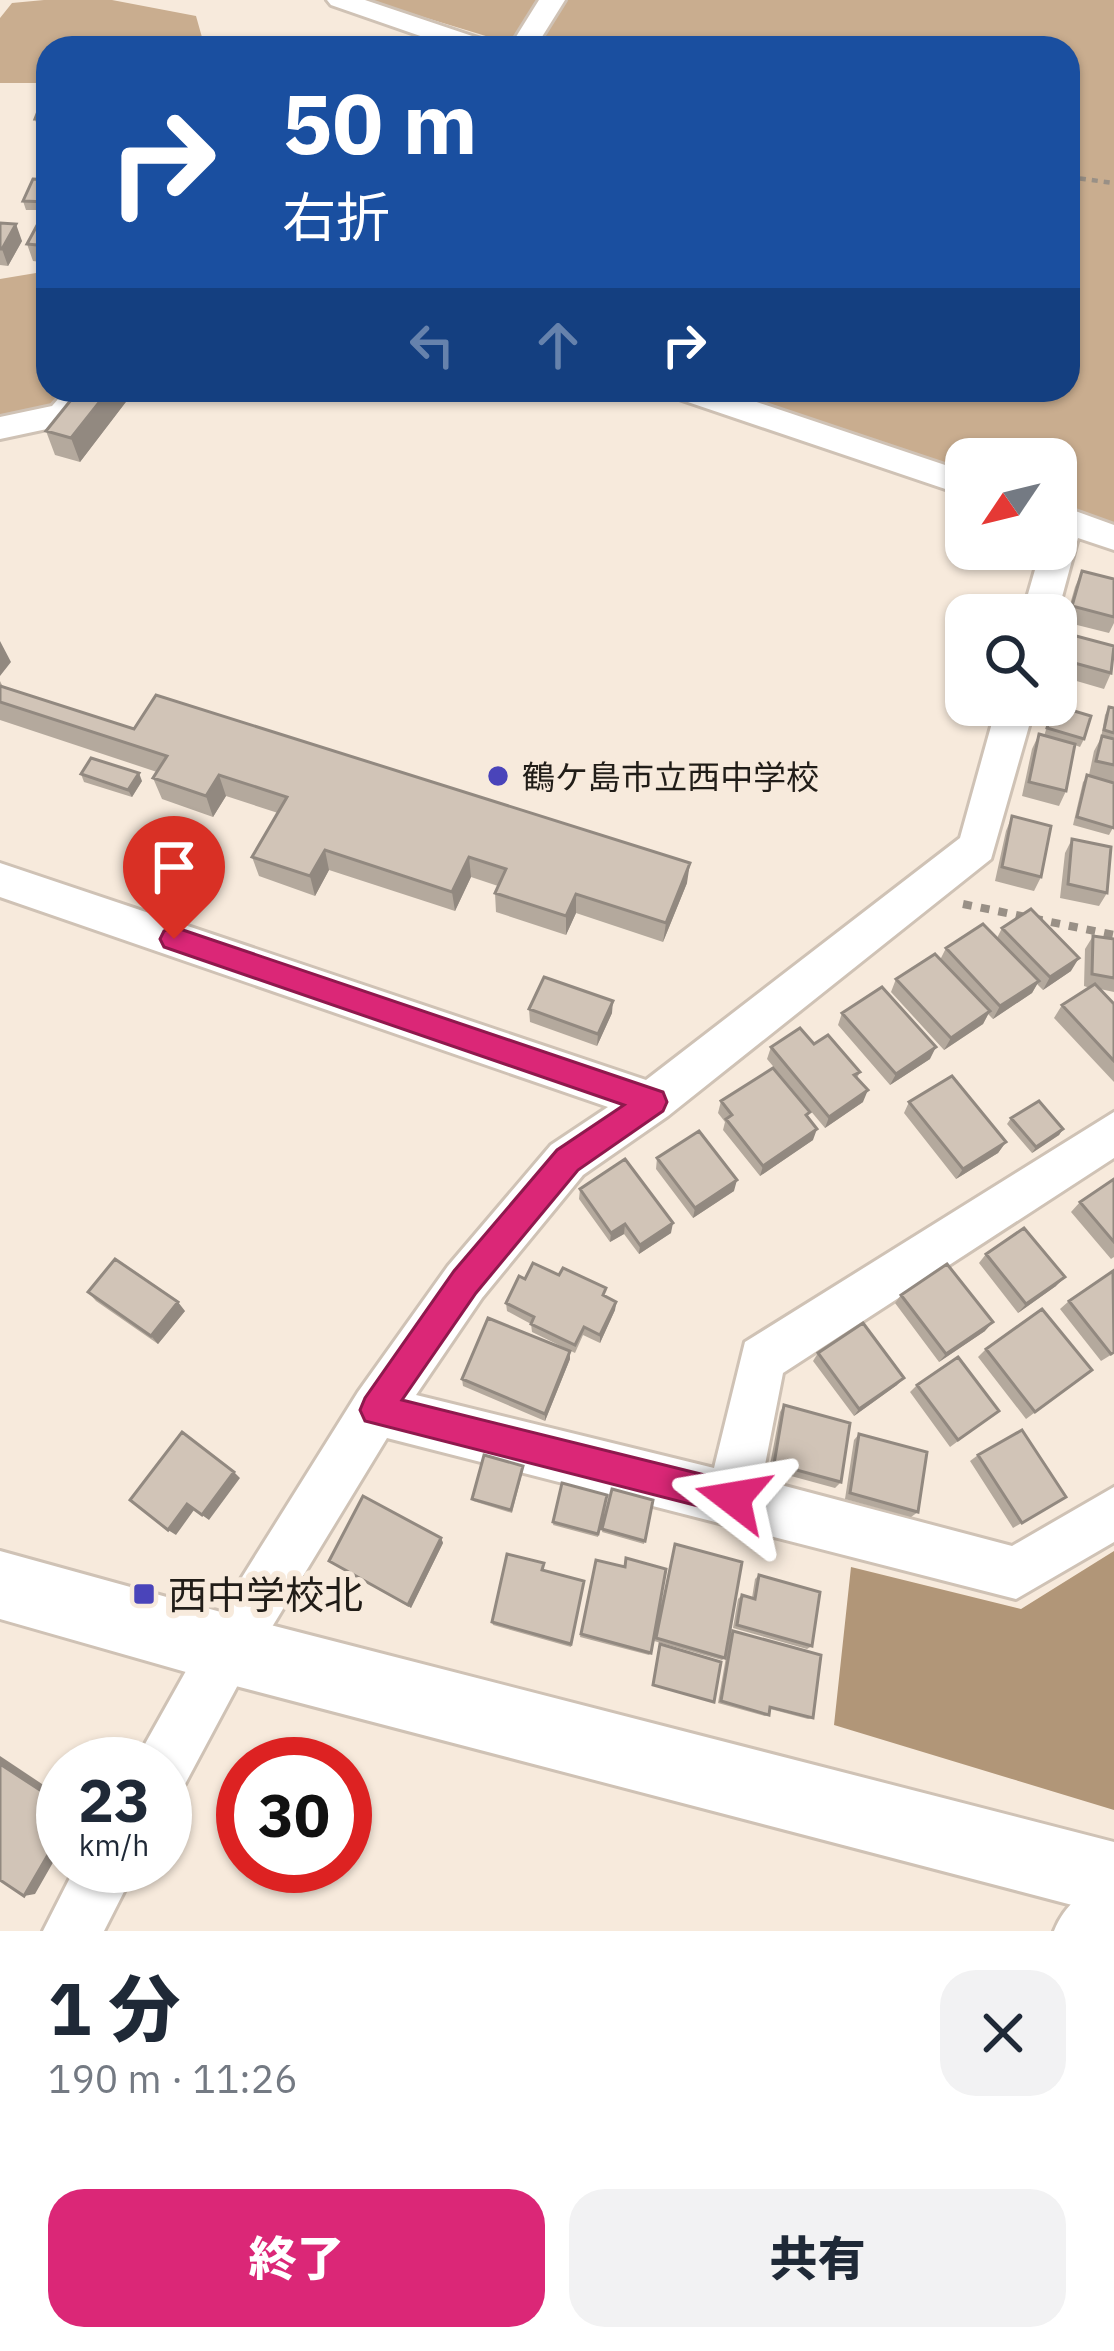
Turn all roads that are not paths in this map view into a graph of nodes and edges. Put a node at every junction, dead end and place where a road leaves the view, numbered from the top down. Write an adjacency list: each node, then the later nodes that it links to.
1 (340, 0): 3 (street)
2 (552, 0): 4 (street)
3 (446, 36)
4 (529, 36)
5 (73, 402): 7 (street)
6 (723, 402): 8 (street)
7 (0, 428)
8 (945, 477)
9 (1077, 524): 10 (street)
10 (1114, 538)
11 (1010, 726): 13 (street)
12 (0, 880): 13 (street)
13 (652, 1102): 15 (street)
14 (1114, 1133): 16 (street)
15 (376, 1410): 16 (street); 19 (street)
16 (733, 1498): 17 (street)
17 (1114, 1513)
18 (0, 1586): 19 (street)
19 (228, 1649): 20 (street); 21 (street)
20 (180, 1737)
21 (1114, 1879)
22 (93, 1893): 24 (street)
23 (1114, 1907): 25 (street)
24 (72, 1931)
25 (1083, 1931)

